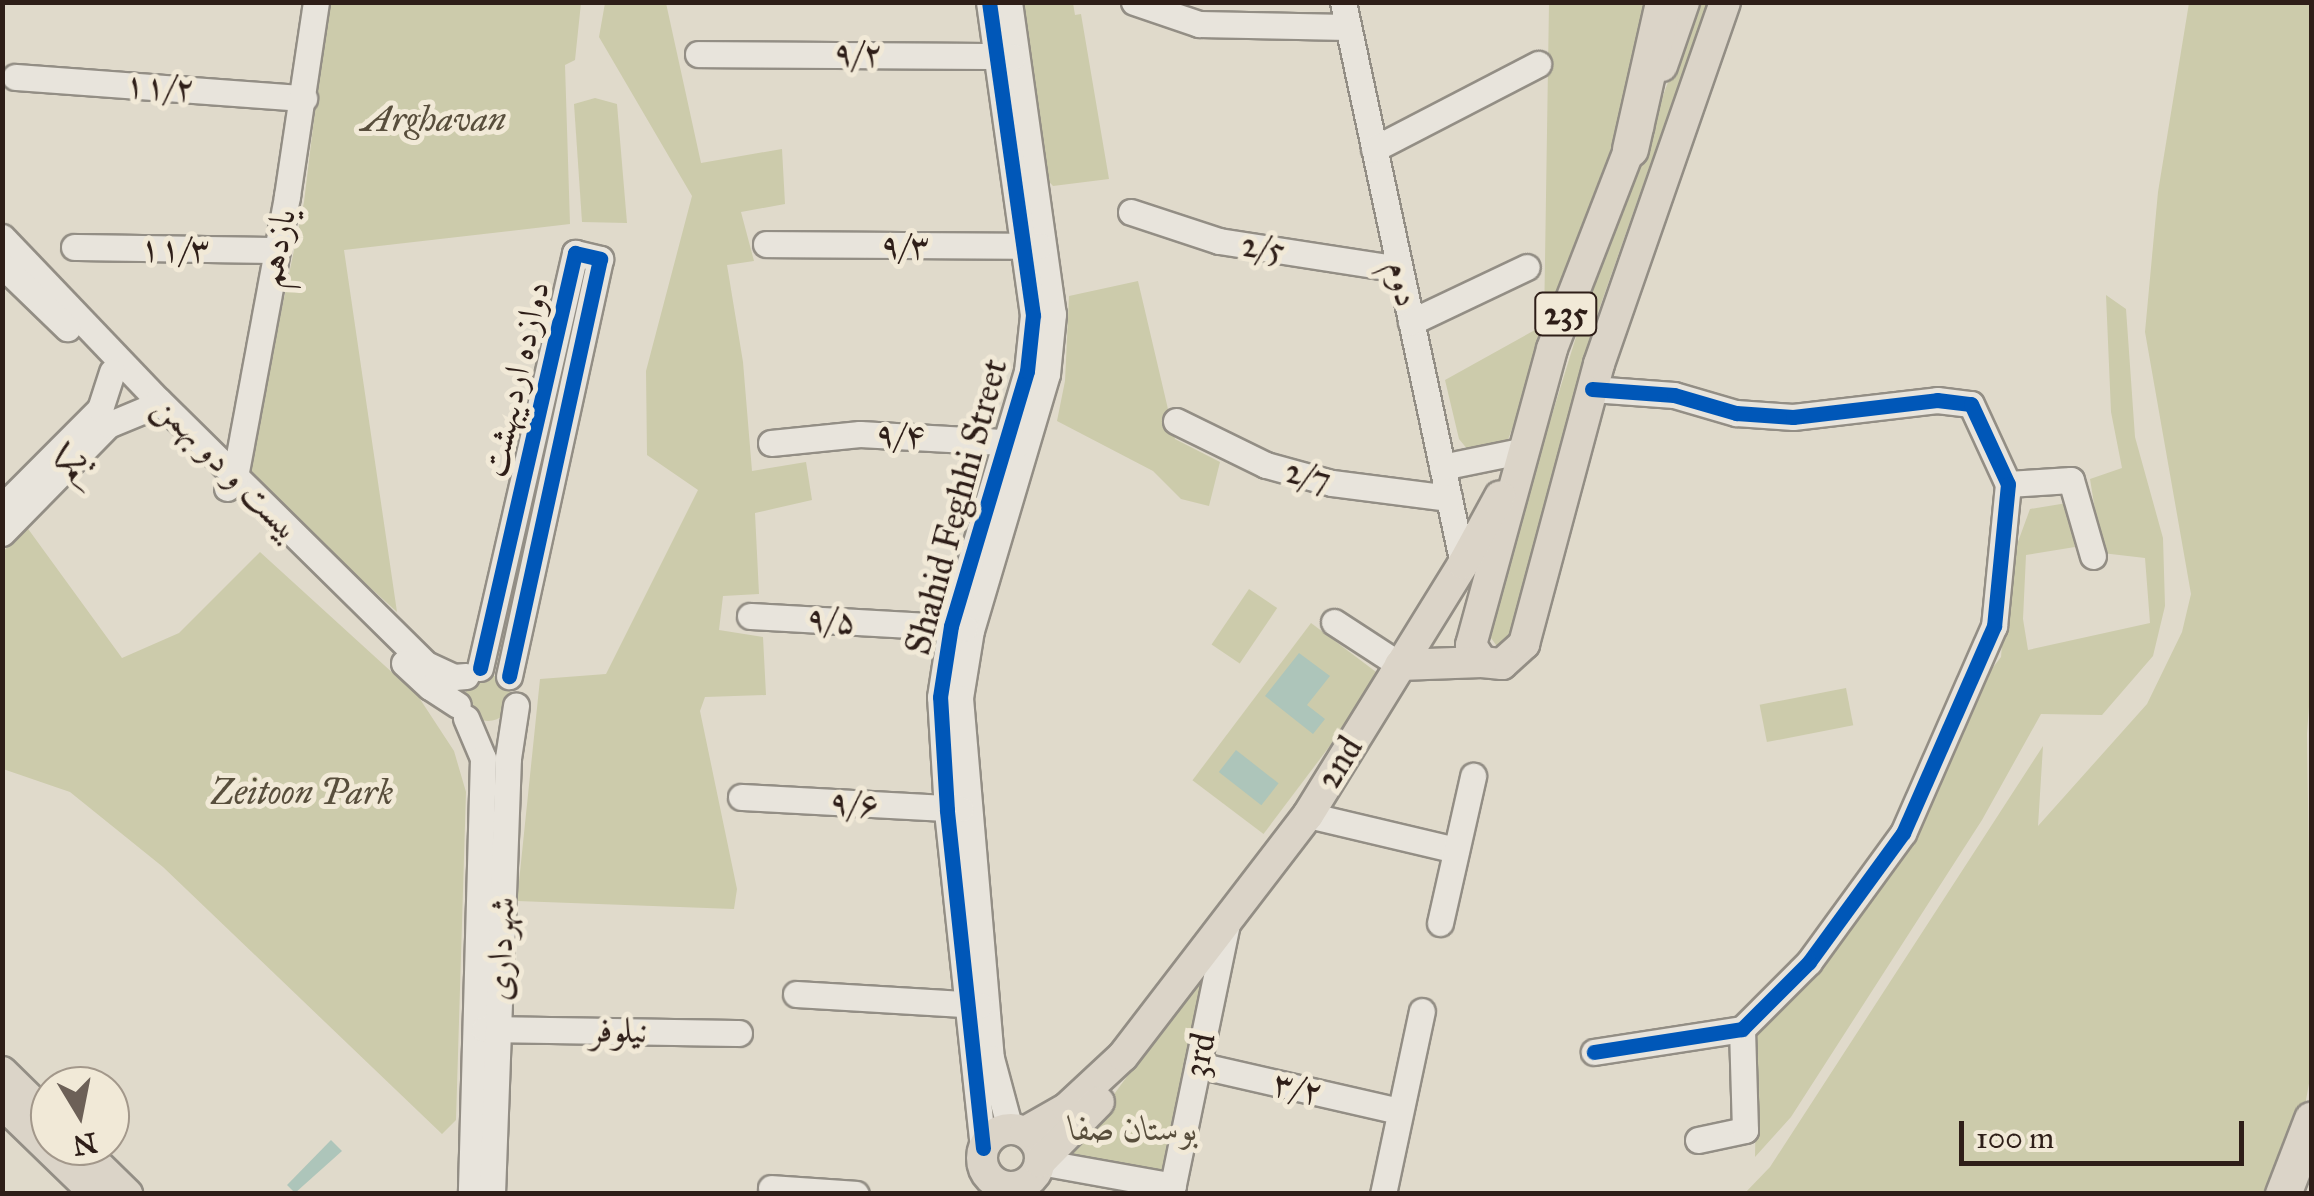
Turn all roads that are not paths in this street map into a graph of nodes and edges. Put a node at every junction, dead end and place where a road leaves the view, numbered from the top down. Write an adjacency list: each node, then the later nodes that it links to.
1 (316, 2): 13 (street, یازدهم)
2 (989, 2): 10 (street, Shahid Feghhi Street)
3 (1009, 2): 10 (street, Shahid Feghhi Street)
4 (1134, 2): 8 (street)
5 (1663, 2): 15 (highway)
6 (1684, 2): 15 (main road, 235)
7 (1725, 2): 27 (main road, 235)
8 (1345, 15): 14 (street, دوم)
9 (698, 54): 10 (street, ۹/۲)
10 (1007, 56): 19 (street, Shahid Feghhi Street)
11 (1538, 64): 14 (street)
12 (16, 77): 13 (street, ۱۱/۲)
13 (304, 98): 21 (street, یازدهم)
14 (1374, 149): 24 (street, دوم)
15 (1630, 149): 32 (main road, 235)
16 (1131, 212): 24 (street, 2/5)
17 (2, 238): 34 (street, بیست و دو بهمن)
18 (766, 244): 19 (street, ۹/۳)
19 (1035, 247): 30 (street, Shahid Feghhi Street)
20 (74, 248): 21 (street, ۱۱/۳)
21 (275, 250): 34 (street, یازدهم)
22 (2, 265): 26 (street, بیست و دو بهمن)
23 (1527, 267): 25 (street)
24 (1399, 269): 25 (street, دوم)
25 (1411, 322): 33 (street, دوم)
26 (112, 372): 28 (street, بیست و دو بهمن); 37 (street, یکم)
27 (1592, 389): 35 (street); 44 (main road, 235)
28 (149, 408): 34 (street, بیست و دو بهمن); 38 (street, یکم)
29 (1176, 422): 36 (street, 2/7)
30 (1018, 442): 31 (street, ۹/۴); 43 (street, Shahid Feghhi Street)
31 (771, 443)
32 (1525, 450): 33 (street); 40 (main road, 2nd); 44 (main road, 235)
33 (1442, 467): 36 (street, دوم)
34 (231, 483): 46 (street, بیست و دو بهمن); 49 (street, بیست و دو بهمن)
35 (2008, 484): 39 (street); 60 (street)
36 (1449, 498): 40 (street, دوم)
37 (2, 507)
38 (2, 533)
39 (2093, 556)
40 (1463, 564): 45 (main road, 2nd)
41 (750, 616): 43 (street, ۹/۵)
42 (1334, 622): 45 (street)
43 (961, 628): 52 (street, Shahid Feghhi Street)
44 (1478, 648): 45 (main road)
45 (1400, 665): 53 (main road, 2nd)
46 (473, 672): 47 (street); 47 (street, دوازده اردیبهشت); 49 (street)
47 (509, 676): 48 (street)
48 (516, 706): 49 (street); 61 (street, شهرداری)
49 (462, 712): 61 (street, شهرداری)
50 (1474, 776): 54 (street)
51 (741, 797): 52 (street, ۹/۶)
52 (957, 809): 58 (street, Shahid Feghhi Street)
53 (1308, 815): 54 (street); 55 (main road, 2nd)
54 (1456, 850): 56 (street)
55 (1228, 918): 64 (main road, 2nd); 65 (street, 3rd)
56 (1440, 923)
57 (796, 994): 58 (street)
58 (978, 1005): 72 (street, Shahid Feghhi Street); 76 (street, Shahid Feghhi Street)
59 (1422, 1012): 69 (street)
60 (1742, 1028): 63 (street); 73 (street)
61 (487, 1029): 62 (street, نیلوفر); 82 (street, شهرداری); 83 (street, شهرداری)
62 (739, 1033)
63 (1594, 1052)
64 (1123, 1056): 72 (main road, 2nd); 77 (main road, 2nd)
65 (1198, 1065): 69 (street, ۳/۲); 79 (street, 3rd)
66 (2, 1072): 68 (main road)
67 (2, 1103): 70 (main road)
68 (30, 1106)
69 (1399, 1111): 85 (street)
70 (30, 1116)
71 (2312, 1119): 86 (highway)
72 (1017, 1130): 76 (main road); 77 (main road)
73 (1698, 1140)
74 (75, 1166): 80 (main road)
75 (98, 1166): 81 (main road)
76 (984, 1169): 77 (main road)
77 (1033, 1178): 79 (street)
78 (771, 1188): 84 (street)
79 (1172, 1190)
80 (96, 1194)
81 (127, 1194)
82 (471, 1194)
83 (492, 1194)
84 (856, 1194)
85 (1383, 1194)
86 (2283, 1194)

